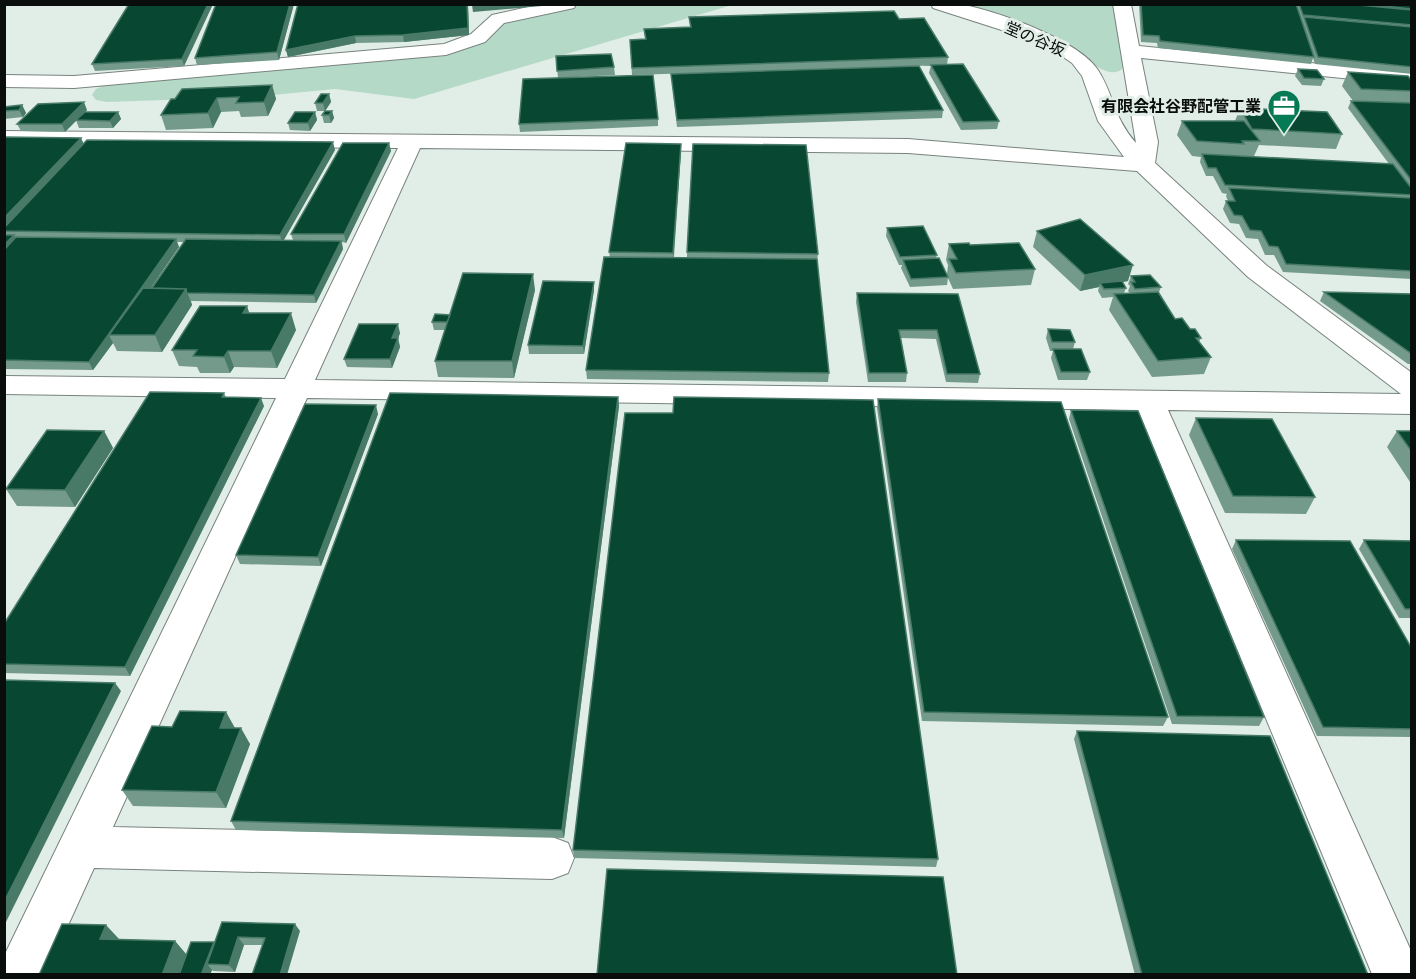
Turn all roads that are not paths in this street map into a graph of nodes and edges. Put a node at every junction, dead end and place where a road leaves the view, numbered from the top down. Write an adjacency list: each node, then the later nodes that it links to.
1 (568, 4): 6 (street)
2 (939, 4): 9 (street, 堂の谷坂)
3 (1122, 4): 4 (street)
4 (1131, 51): 5 (street); 9 (street)
5 (1412, 79)
6 (4, 81)
7 (4, 138): 8 (street)
8 (412, 142): 9 (street); 12 (street)
9 (1143, 165): 11 (street, 堂の谷坂)
10 (4, 386): 12 (street)
11 (1412, 388)
12 (296, 390): 13 (street); 15 (street)
13 (1149, 401): 14 (street); 18 (street)
14 (1412, 404)
15 (81, 847): 16 (street); 17 (street)
16 (552, 858)
17 (21, 975)
18 (1396, 975)

